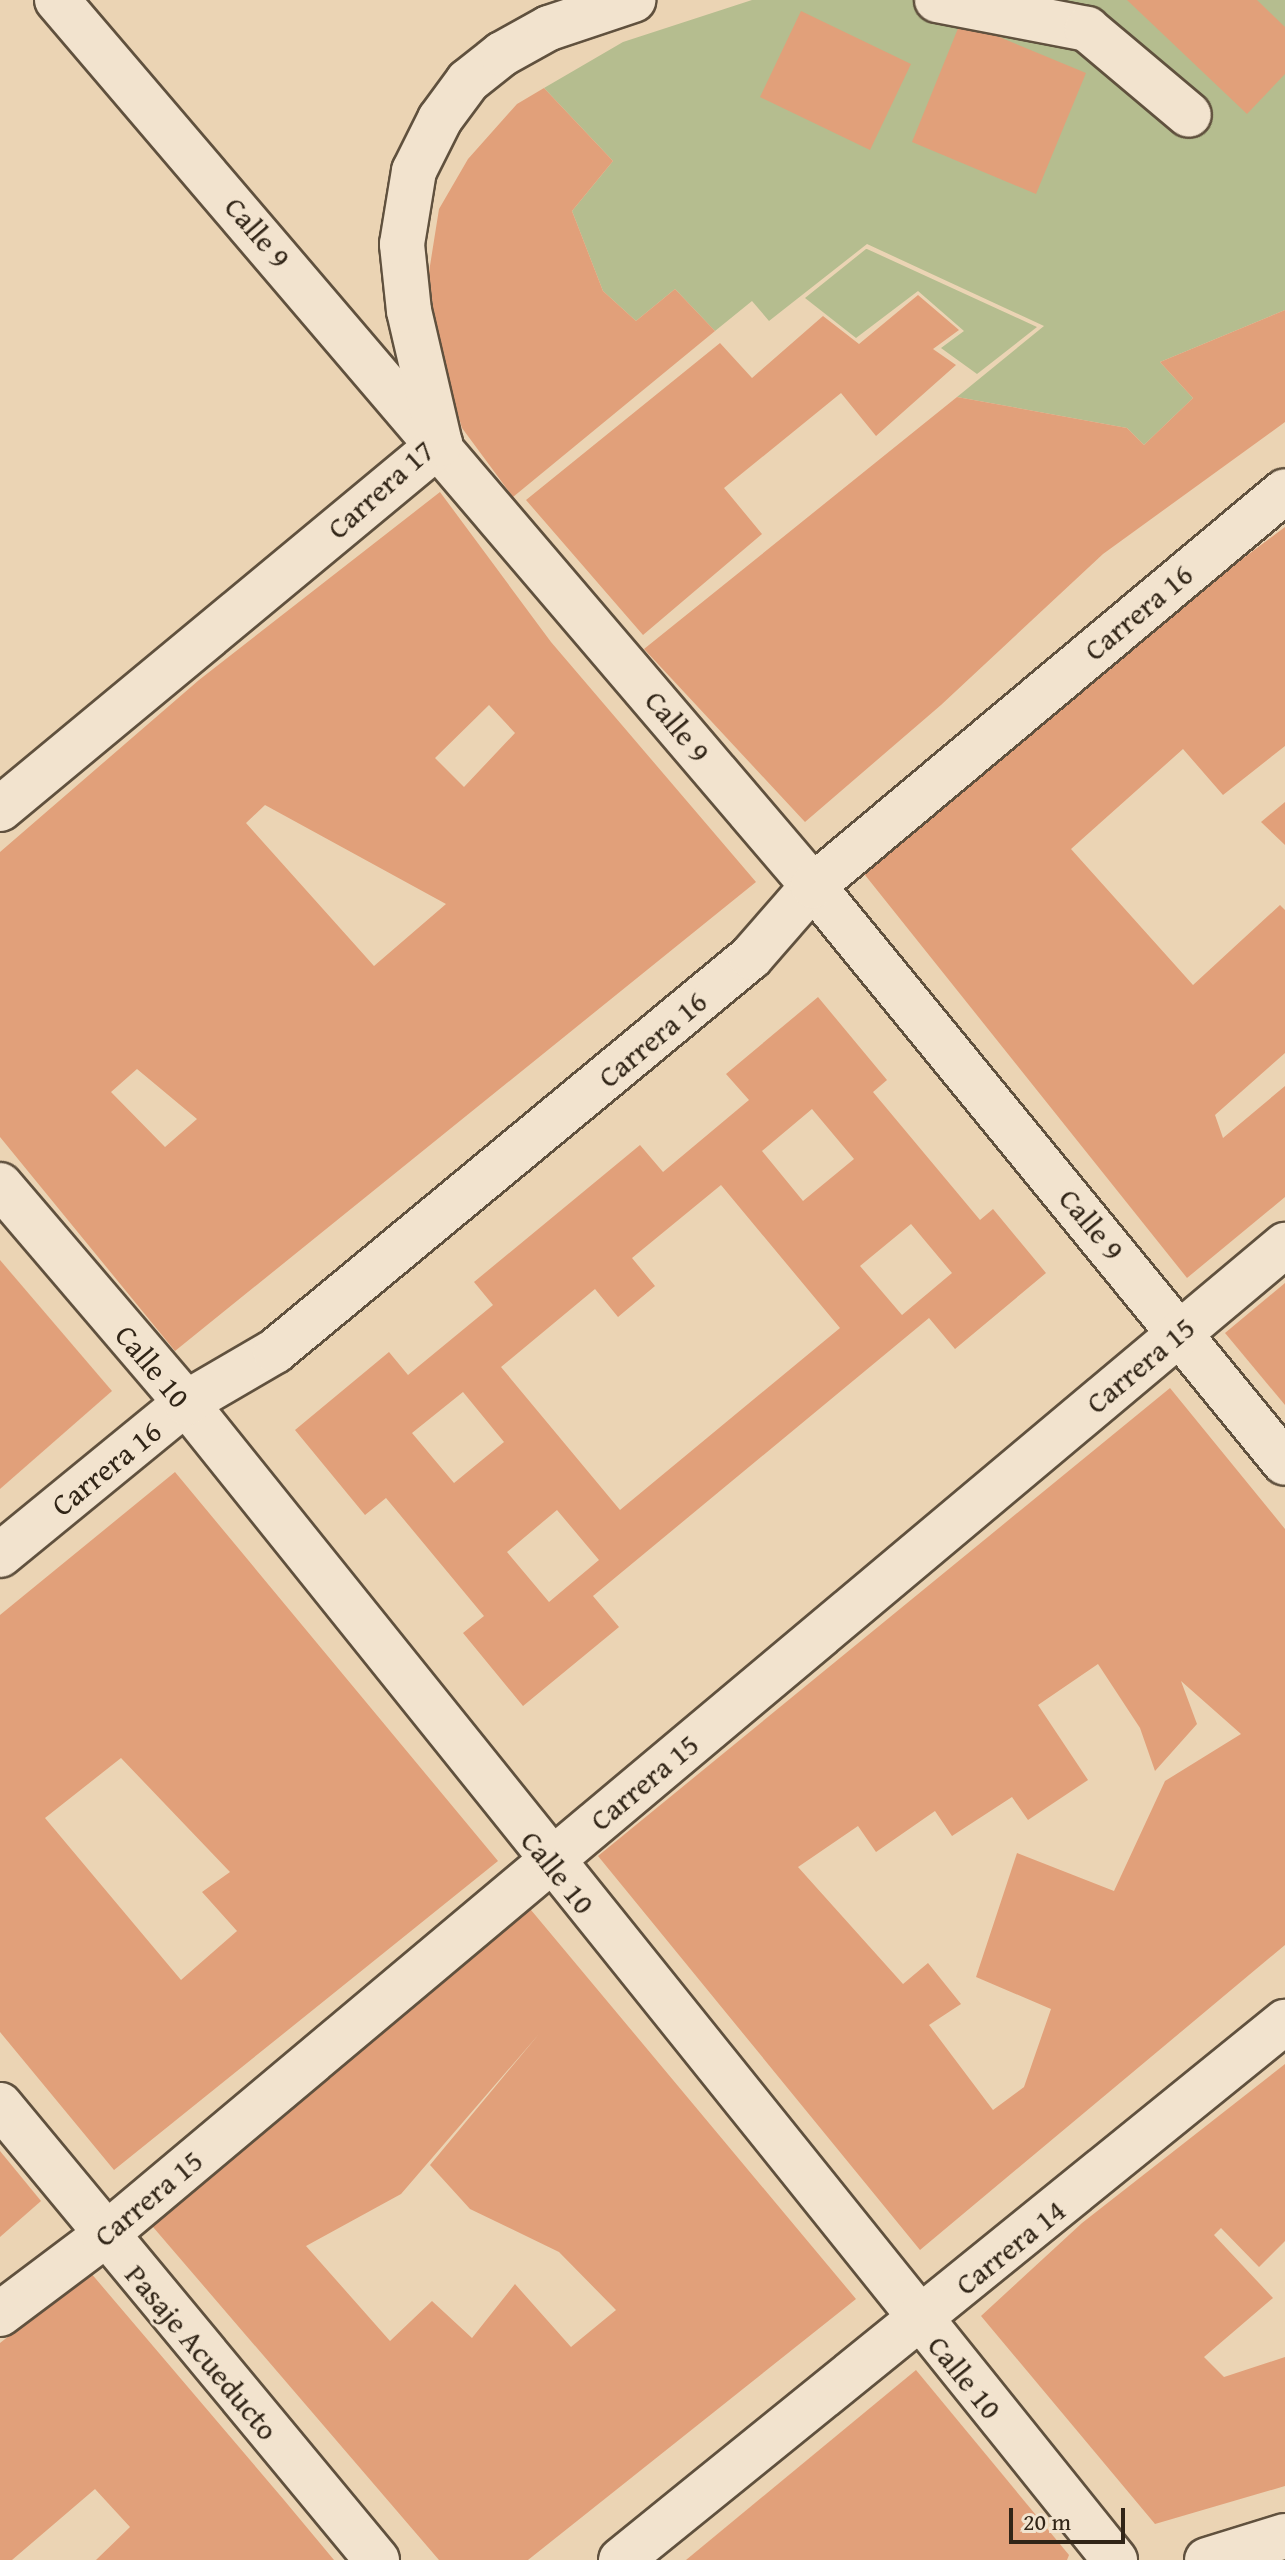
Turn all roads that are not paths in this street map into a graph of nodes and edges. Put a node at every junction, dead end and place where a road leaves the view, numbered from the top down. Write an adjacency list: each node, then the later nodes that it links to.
1 (57, 0): 5 (street, Calle 9)
2 (633, 0): 5 (street, Carrera 17)
3 (937, 0): 4 (street)
4 (1189, 115)
5 (440, 444): 7 (street, Carrera 17); 8 (street, Calle 9)
6 (1282, 492): 8 (street, Carrera 16)
7 (0, 809)
8 (813, 886): 11 (street, Calle 9); 12 (street, Carrera 16)
9 (0, 1185): 12 (street, Calle 10)
10 (1285, 1245): 11 (street, Carrera 15)
11 (1181, 1331): 13 (street, Calle 9); 15 (street, Carrera 15)
12 (186, 1403): 14 (street, Carrera 16); 15 (street, Calle 10)
13 (1285, 1463)
14 (0, 1555)
15 (550, 1861): 18 (street, Carrera 15); 20 (street, Calle 10)
16 (1285, 2022): 20 (street, Carrera 14)
17 (0, 2105): 18 (street, Pasaje Acueducto)
18 (104, 2236): 19 (street, Carrera 15); 22 (street, Pasaje Acueducto)
19 (0, 2314)
20 (920, 2322): 23 (street, Carrera 14); 24 (street, Calle 10)
21 (1285, 2536): 25 (street)
22 (377, 2560)
23 (621, 2560)
24 (1115, 2560)
25 (1207, 2560)

